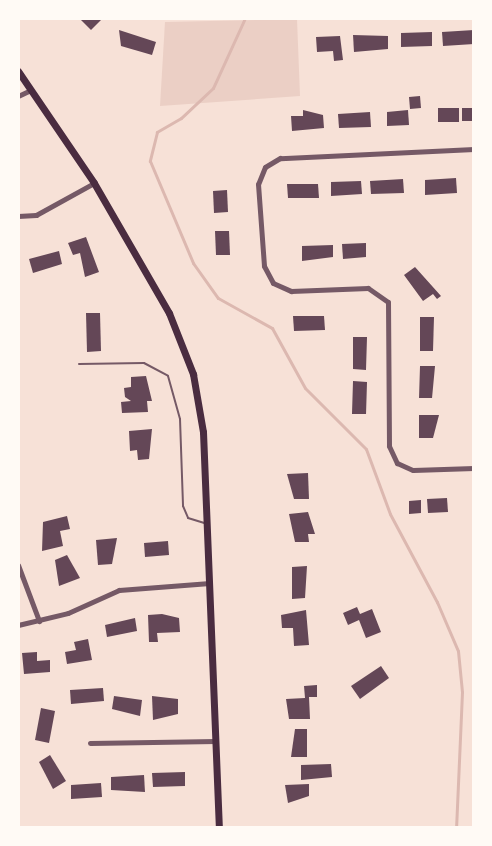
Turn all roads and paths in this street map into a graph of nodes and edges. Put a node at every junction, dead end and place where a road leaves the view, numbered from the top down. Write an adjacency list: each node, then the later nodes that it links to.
1 (18, 71): 2 (main road)
2 (31, 90): 3 (street); 5 (main road)
3 (18, 96)
4 (474, 149): 8 (street)
5 (94, 183): 6 (street); 9 (main road)
6 (18, 216)
7 (79, 364): 9 (lane)
8 (474, 468)
9 (207, 524): 11 (main road)
10 (18, 565): 12 (street)
11 (210, 583): 12 (street); 14 (main road)
12 (39, 621): 13 (street)
13 (18, 625)
14 (216, 741): 15 (street); 16 (main road)
15 (90, 743)
16 (219, 828)

